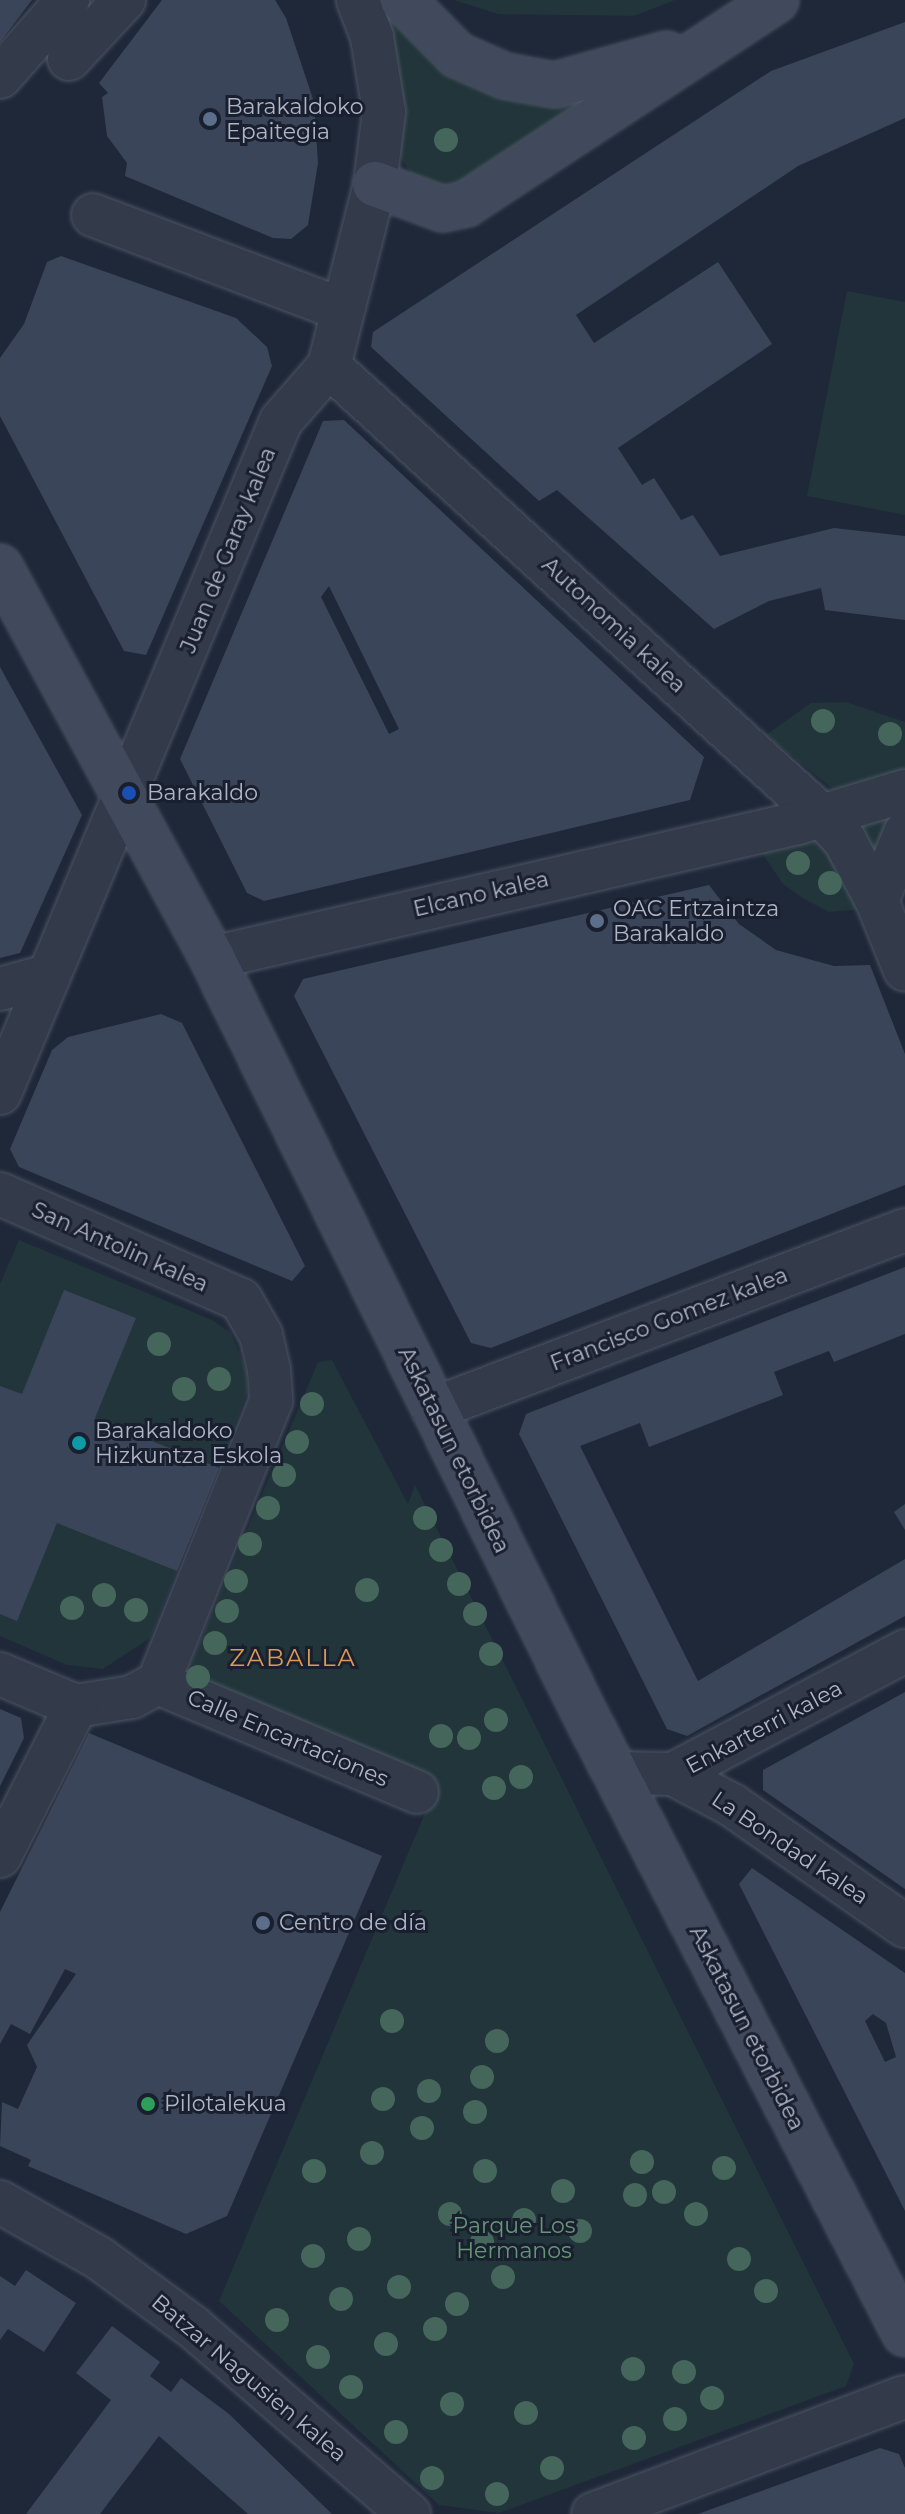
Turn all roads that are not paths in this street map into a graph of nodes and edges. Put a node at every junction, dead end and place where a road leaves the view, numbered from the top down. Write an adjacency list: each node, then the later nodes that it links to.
1 (68, 0): 8 (street)
2 (124, 0): 7 (street)
3 (358, 0): 9 (street, Juan de Garay kalea)
4 (403, 0): 6 (street)
5 (776, 0): 6 (street)
6 (729, 29): 9 (street)
7 (69, 59)
8 (0, 77)
9 (375, 184): 11 (street, Juan de Garay kalea)
10 (93, 215): 11 (street)
11 (341, 309): 12 (street, Juan de Garay kalea)
12 (329, 366): 14 (street, Autonomia kalea); 16 (street, Juan de Garay kalea)
13 (0, 567): 16 (street, Askatasun etorbidea)
14 (756, 756): 17 (street, Autonomia kalea); 18 (street)
15 (905, 791): 17 (street, Elcano kalea)
16 (122, 796): 21 (street, Askatasun etorbidea); 23 (street, Juan de Garay kalea)
17 (822, 816): 18 (street, Elcano kalea); 20 (street, Autonomia kalea)
18 (749, 830): 21 (street, Elcano kalea)
19 (905, 833): 20 (street)
20 (877, 901): 22 (street, Autonomia kalea)
21 (212, 958): 28 (street, Askatasun etorbidea)
22 (905, 970)
23 (44, 977): 24 (street); 25 (street, Juan de Garay kalea)
24 (0, 989)
25 (0, 1093)
26 (0, 1194): 31 (street, San Antolin kalea)
27 (905, 1230): 28 (street, Francisco Gomez kalea)
28 (433, 1409): 33 (street, Askatasun etorbidea)
29 (905, 1651): 34 (street, Enkarterri kalea)
30 (0, 1674): 32 (street)
31 (158, 1683): 32 (street); 35 (street, Calle Encartaciones)
32 (76, 1706): 36 (street)
33 (615, 1773): 34 (street, Enkarterri kalea); 39 (street, Askatasun etorbidea)
34 (673, 1774): 37 (street, La Bondad kalea)
35 (417, 1792)
36 (0, 1856)
37 (905, 1926)
38 (0, 2202): 42 (street, Batzar Nagusien kalea)
39 (905, 2334)
40 (905, 2397): 41 (street)
41 (601, 2513)
42 (409, 2514)

